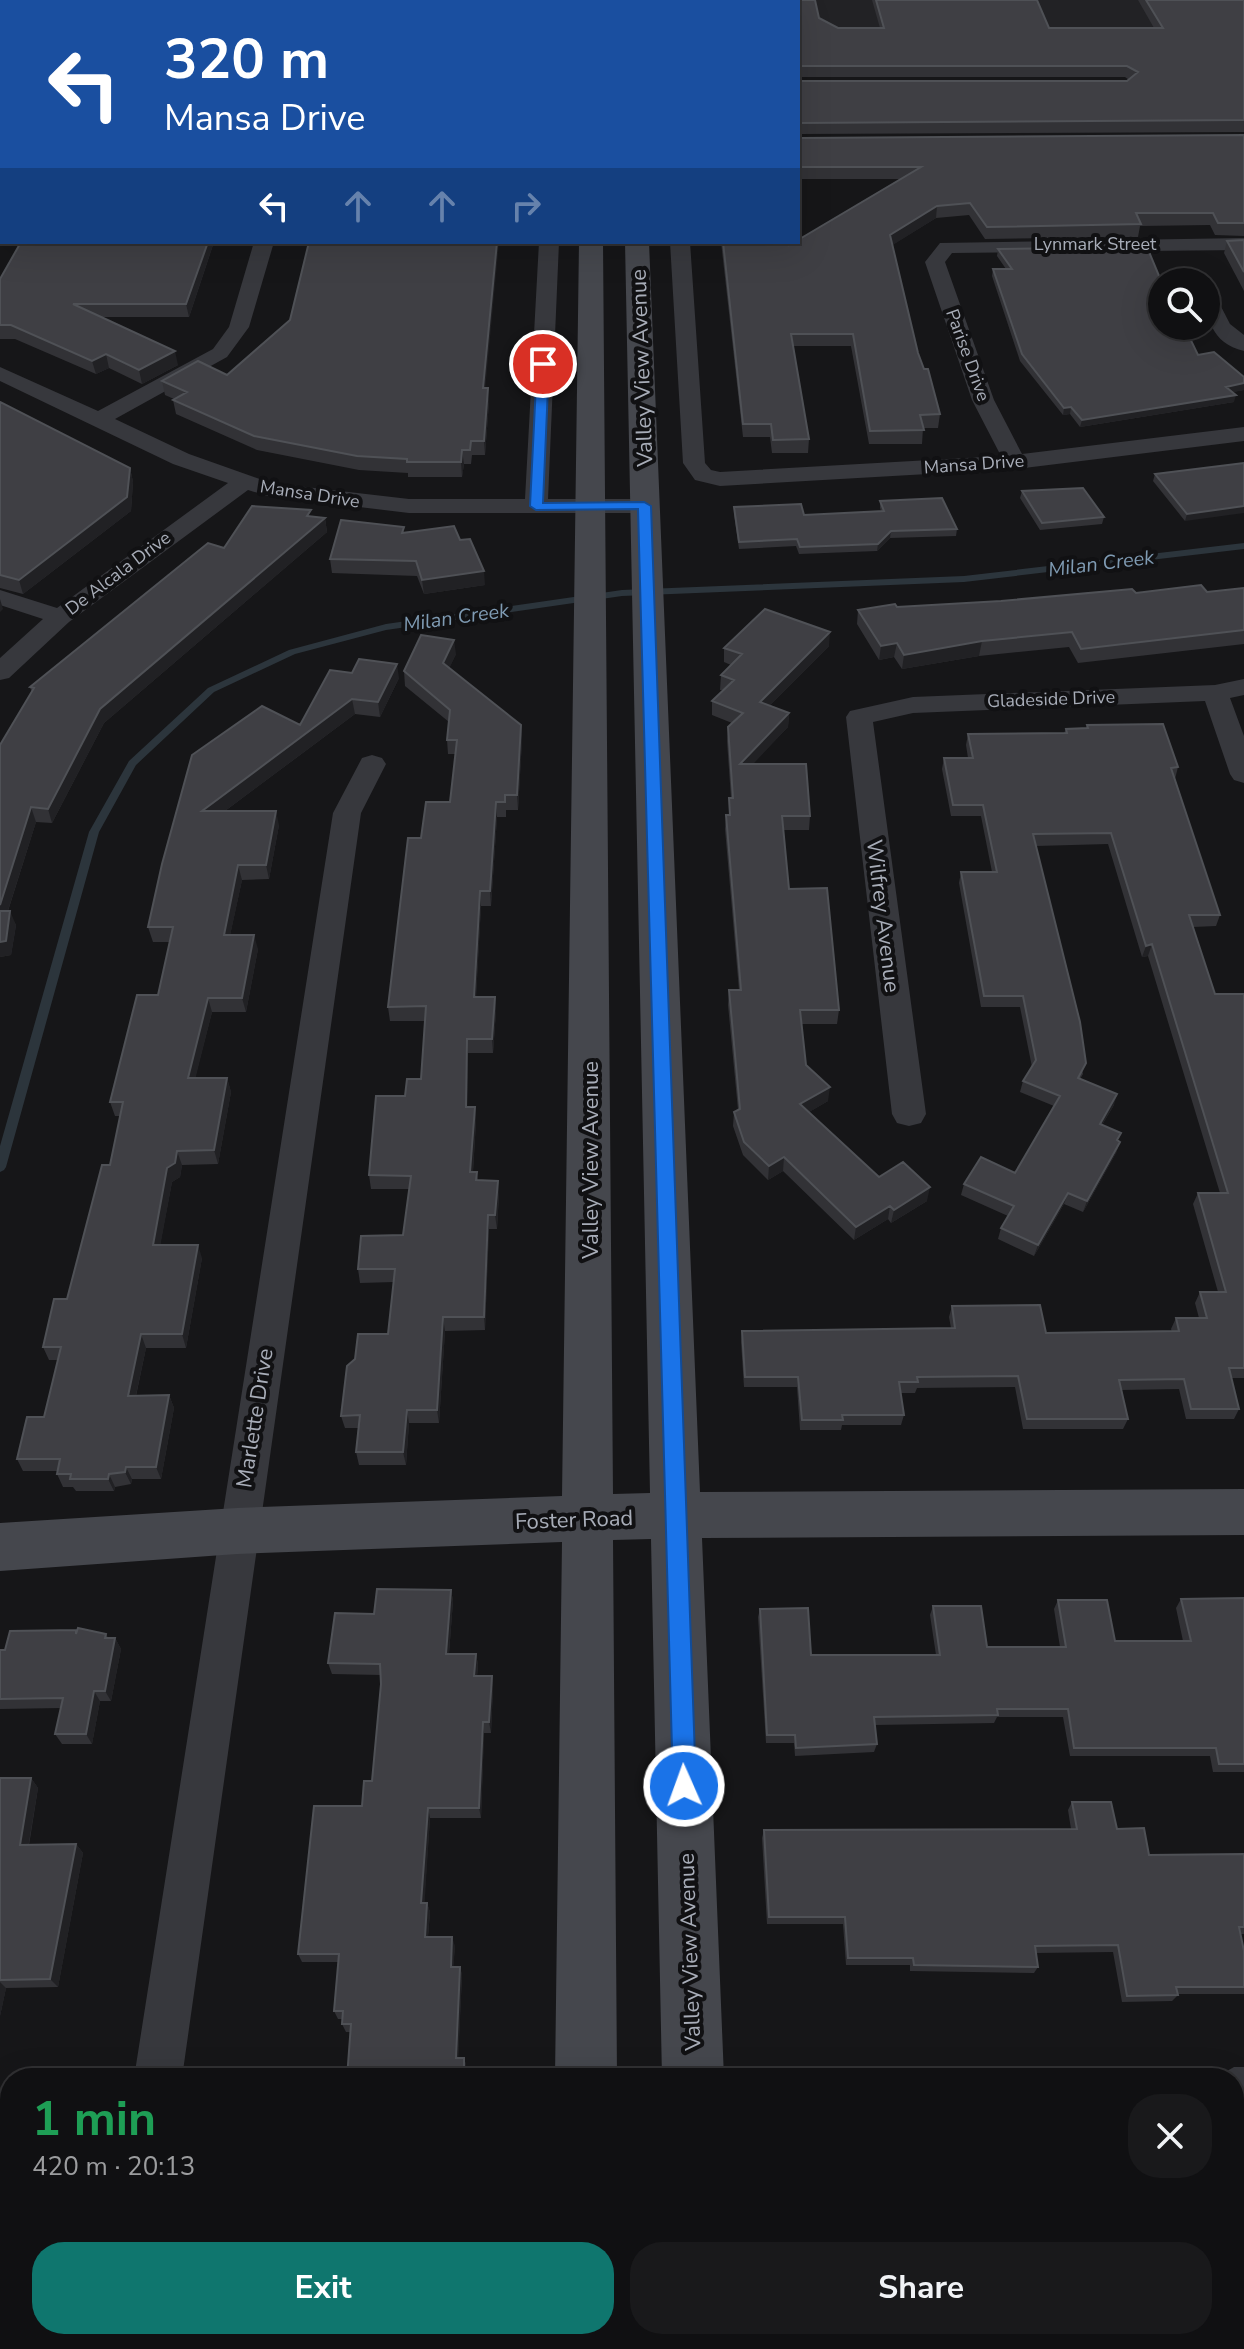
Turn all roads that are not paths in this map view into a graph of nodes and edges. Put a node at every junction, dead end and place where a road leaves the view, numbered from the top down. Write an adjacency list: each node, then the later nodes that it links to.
1 (263, 244): 13 (street)
2 (549, 244): 18 (street)
3 (591, 244): 19 (main road, Valley View Avenue)
4 (637, 244): 20 (main road, Valley View Avenue)
5 (680, 244): 16 (street, Valley View Avenue)
6 (1182, 244): 7 (street, Lynmark Street); 8 (street, Lynmark Street); 9 (street)
7 (1244, 244)
8 (947, 247): 15 (street, Parise Drive)
9 (1194, 268)
10 (1220, 325): 11 (street)
11 (1244, 345)
12 (0, 373): 13 (street, Mansa Drive)
13 (101, 418): 17 (street, Mansa Drive)
14 (1244, 434): 15 (street, Mansa Drive)
15 (1015, 462): 16 (street, Mansa Drive)
16 (703, 475)
17 (243, 483): 18 (street, Mansa Drive); 22 (street, De Alcala Drive)
18 (536, 506): 19 (street, Mansa Drive)
19 (591, 506): 20 (street, Mansa Drive); 32 (main road, Valley View Avenue)
20 (644, 506): 31 (main road, Valley View Avenue)
21 (0, 597): 22 (street)
22 (60, 617): 23 (street, De Alcala Drive)
23 (0, 672)
24 (1244, 687): 25 (street, Gladeside Drive)
25 (1215, 693): 26 (street, Gladeside Drive); 28 (street)
26 (859, 717): 29 (street, Wilfrey Avenue)
27 (372, 764): 33 (street, Marlette Drive)
28 (1244, 774)
29 (909, 1114)
30 (1244, 1512): 31 (main road, Foster Road)
31 (676, 1515): 32 (main road, Foster Road); 37 (main road, Valley View Avenue)
32 (589, 1519): 33 (main road, Foster Road); 36 (main road, Valley View Avenue)
33 (237, 1531): 34 (main road, Foster Road); 35 (street, Marlette Drive)
34 (0, 1547)
35 (159, 2068)
36 (586, 2068)
37 (693, 2068)

